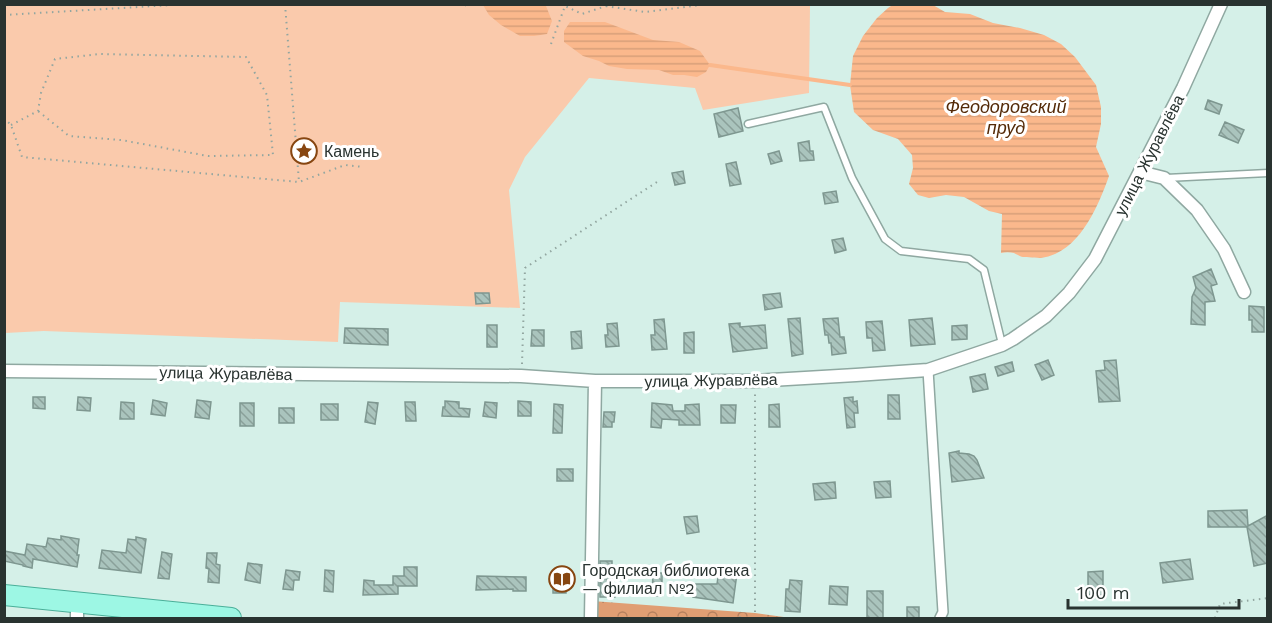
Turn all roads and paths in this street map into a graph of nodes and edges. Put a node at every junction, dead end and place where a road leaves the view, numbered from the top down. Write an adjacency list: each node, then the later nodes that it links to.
1 (189, 4): 8 (path)
2 (285, 4): 19 (path)
3 (627, 4): 7 (path)
4 (708, 4): 7 (path)
5 (1221, 4): 15 (street, улица Журавлёва)
6 (563, 5): 7 (path); 9 (path)
7 (606, 6)
8 (4, 15)
9 (552, 45)
10 (38, 111): 10 (path); 12 (path)
11 (4, 118): 12 (path)
12 (11, 124): 19 (path)
13 (747, 124): 21 (lane)
14 (363, 167): 19 (path)
15 (1140, 172): 17 (street); 21 (street, улица Журавлёва)
16 (1268, 173): 17 (lane)
17 (1164, 178): 20 (street)
18 (660, 180): 24 (path)
19 (299, 182)
20 (1244, 292)
21 (1002, 345): 22 (street, улица Журавлёва)
22 (927, 370): 26 (street, улица Журавлёва); 35 (street)
23 (4, 371): 24 (street, улица Журавлёва)
24 (521, 376): 25 (street, улица Журавлёва)
25 (595, 381): 26 (street, улица Журавлёва); 33 (street)
26 (755, 381): 31 (path)
27 (4, 595): 29 (main road)
28 (1268, 598): 36 (path)
29 (77, 611): 32 (main road)
30 (741, 612): 34 (path)
31 (754, 612)
32 (231, 618)
33 (591, 618)
34 (740, 618)
35 (940, 618)
36 (1215, 618)

